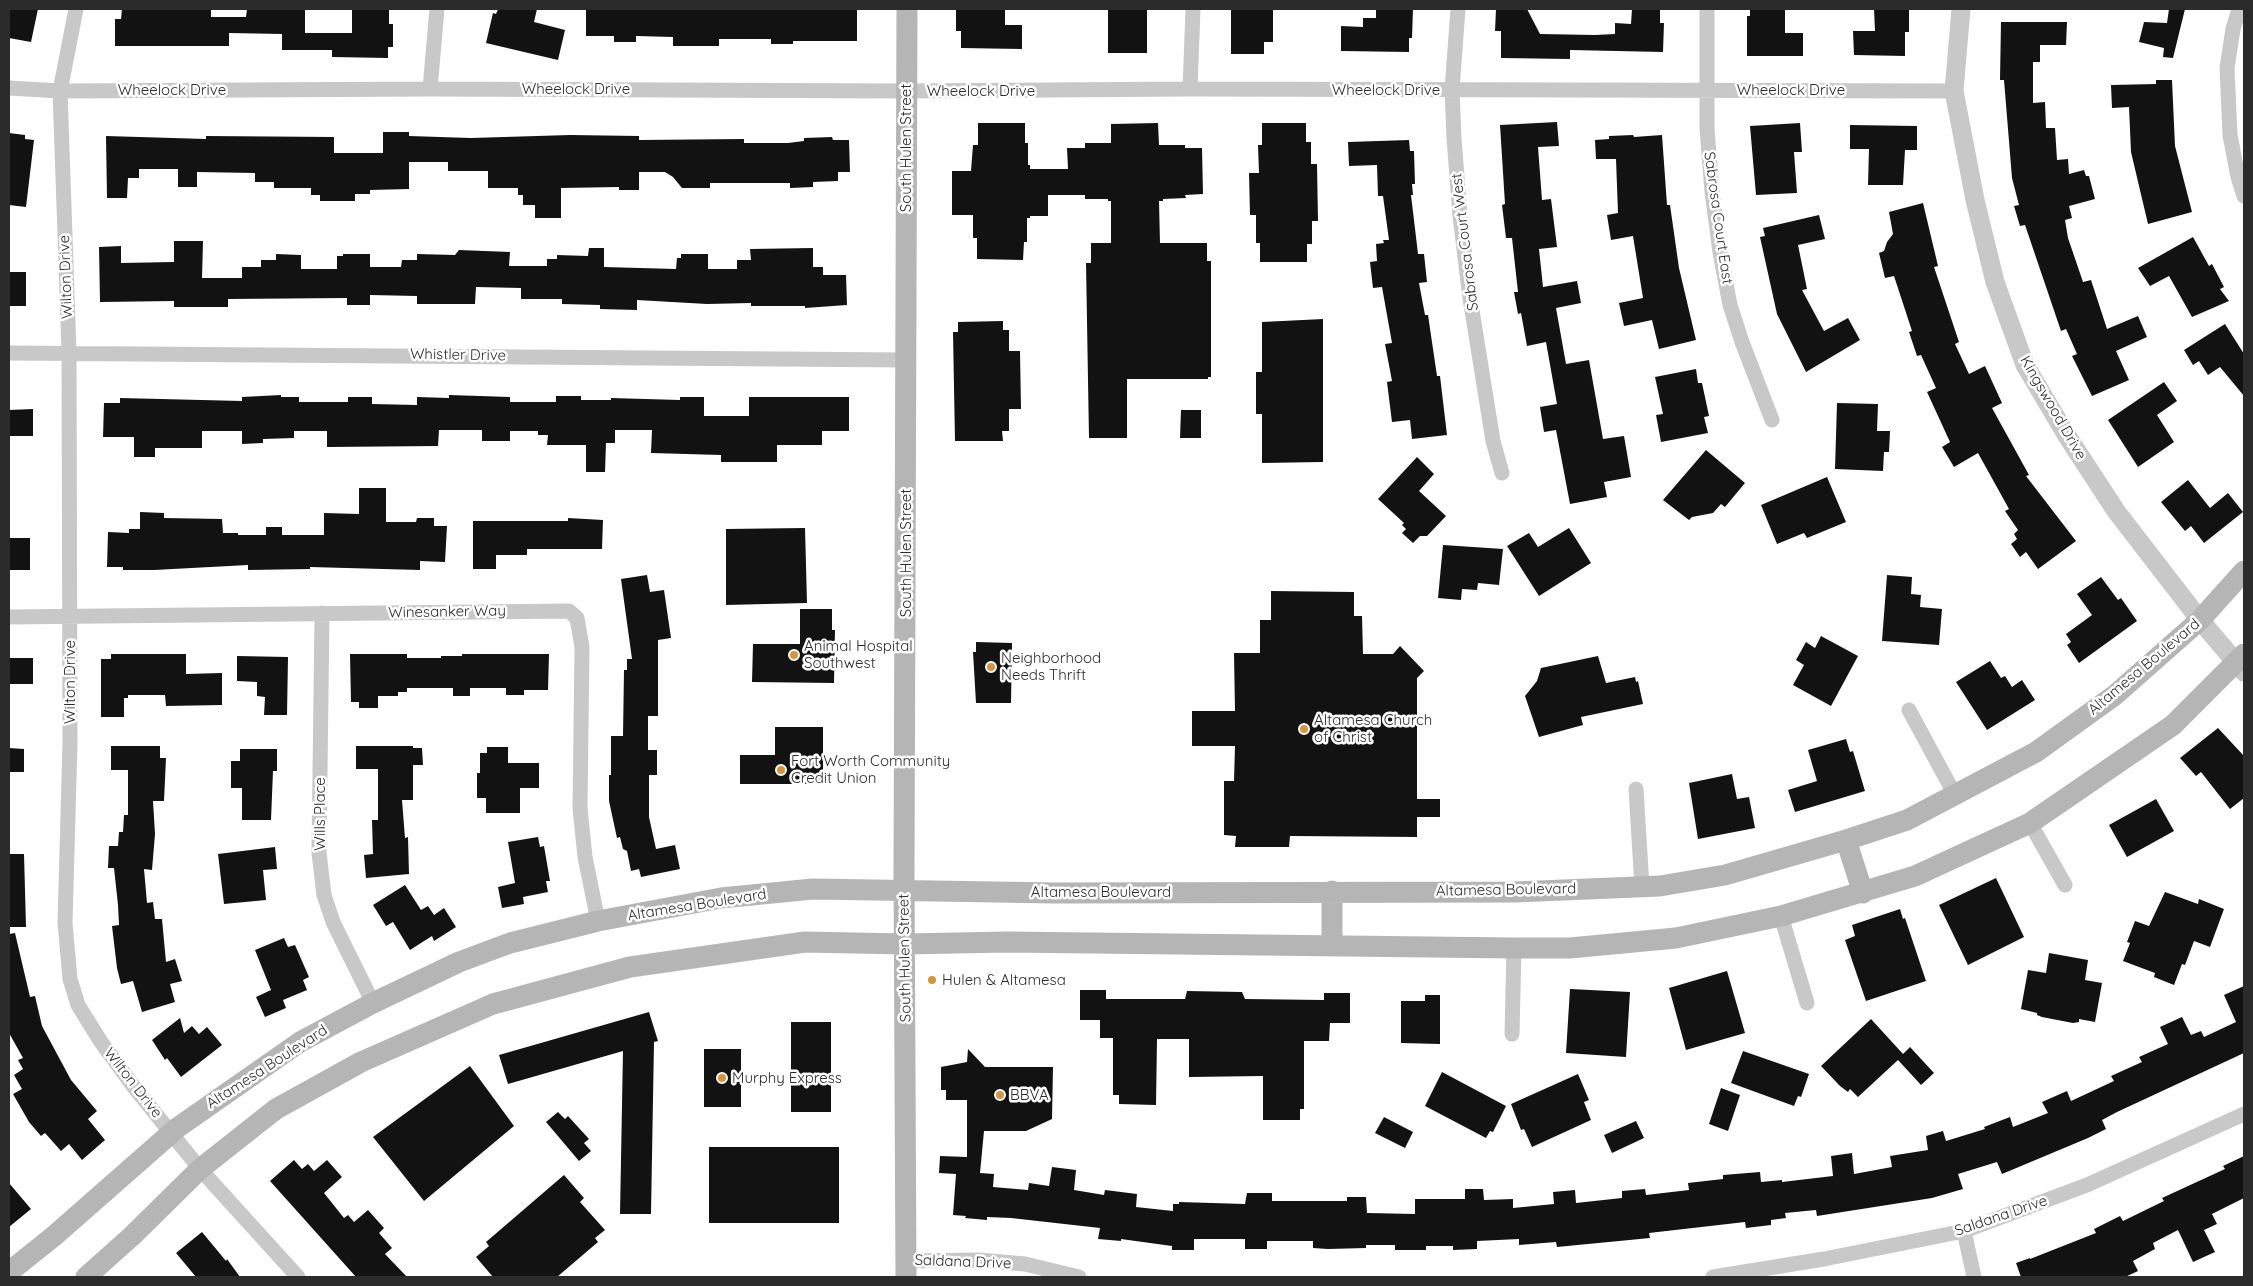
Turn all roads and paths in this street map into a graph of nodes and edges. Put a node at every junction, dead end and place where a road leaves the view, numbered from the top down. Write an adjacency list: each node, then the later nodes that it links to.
1 (76, 9): 14 (street, Wilton Drive)
2 (437, 9): 10 (street)
3 (907, 9): 15 (main road, South Hulen Street)
4 (1193, 9): 11 (street)
5 (1458, 9): 13 (street, Sabrosa Court West)
6 (1706, 9): 12 (street, Sabrosa Court East)
7 (1961, 9): 16 (street, Kingswood Drive)
8 (2239, 9): 17 (street)
9 (9, 88): 14 (street, Wheelock Drive)
10 (430, 89): 14 (street, Wheelock Drive); 15 (street, Wheelock Drive)
11 (1190, 89): 13 (street, Wheelock Drive); 15 (street, Wheelock Drive)
12 (1705, 89): 13 (street, Wheelock Drive); 16 (street, Wheelock Drive); 21 (street, Sabrosa Court East)
13 (1452, 90): 22 (street, Sabrosa Court West)
14 (60, 91): 18 (street, Wilton Drive)
15 (906, 91): 20 (main road, South Hulen Street)
16 (1954, 91): 27 (street, Kingswood Drive)
17 (2244, 196)
18 (68, 351): 19 (street, Whistler Drive); 20 (street, Whistler Drive); 25 (street, Wilton Drive)
19 (9, 353)
20 (907, 360): 36 (main road, South Hulen Street)
21 (1772, 420)
22 (1502, 473)
23 (2244, 571): 27 (main road, Altamesa Boulevard)
24 (322, 613): 25 (street, Winesanker Way); 40 (street, Winesanker Way); 44 (street, Wills Place)
25 (70, 616): 26 (street, Winesanker Way); 48 (street, Wilton Drive)
26 (9, 617)
27 (2200, 620): 28 (street, Kingswood Drive); 31 (main road, Altamesa Boulevard)
28 (2242, 663): 32 (main road)
29 (1909, 710): 31 (street)
30 (1636, 789): 35 (street)
31 (1955, 795): 33 (main road, Altamesa Boulevard)
32 (2030, 823): 34 (street); 38 (main road)
33 (1846, 840): 35 (main road, Altamesa Boulevard); 38 (main road)
34 (2065, 885)
35 (1642, 886): 37 (main road, Altamesa Boulevard)
36 (904, 890): 37 (main road, Altamesa Boulevard); 40 (main road, Altamesa Boulevard); 41 (main road, South Hulen Street)
37 (1332, 891): 42 (main road)
38 (1863, 893): 39 (main road)
39 (1781, 916): 43 (main road); 45 (street)
40 (598, 921): 44 (main road, Altamesa Boulevard)
41 (905, 944): 42 (main road); 49 (main road); 51 (main road, South Hulen Street)
42 (1332, 946): 43 (main road)
43 (1514, 948): 46 (street)
44 (373, 1003): 48 (main road, Altamesa Boulevard)
45 (1807, 1003)
46 (1512, 1034)
47 (2244, 1114): 50 (street, Saldana Drive)
48 (172, 1132): 49 (street, Wilton Drive); 52 (main road, Altamesa Boulevard)
49 (200, 1169): 53 (main road); 54 (street, Wilton Drive)
50 (1964, 1231): 56 (street, Saldana Drive); 57 (street)
51 (907, 1269): 55 (street, Saldana Drive)
52 (9, 1272)
53 (86, 1277)
54 (298, 1277)
55 (1079, 1277)
56 (1713, 1277)
57 (1974, 1277)

